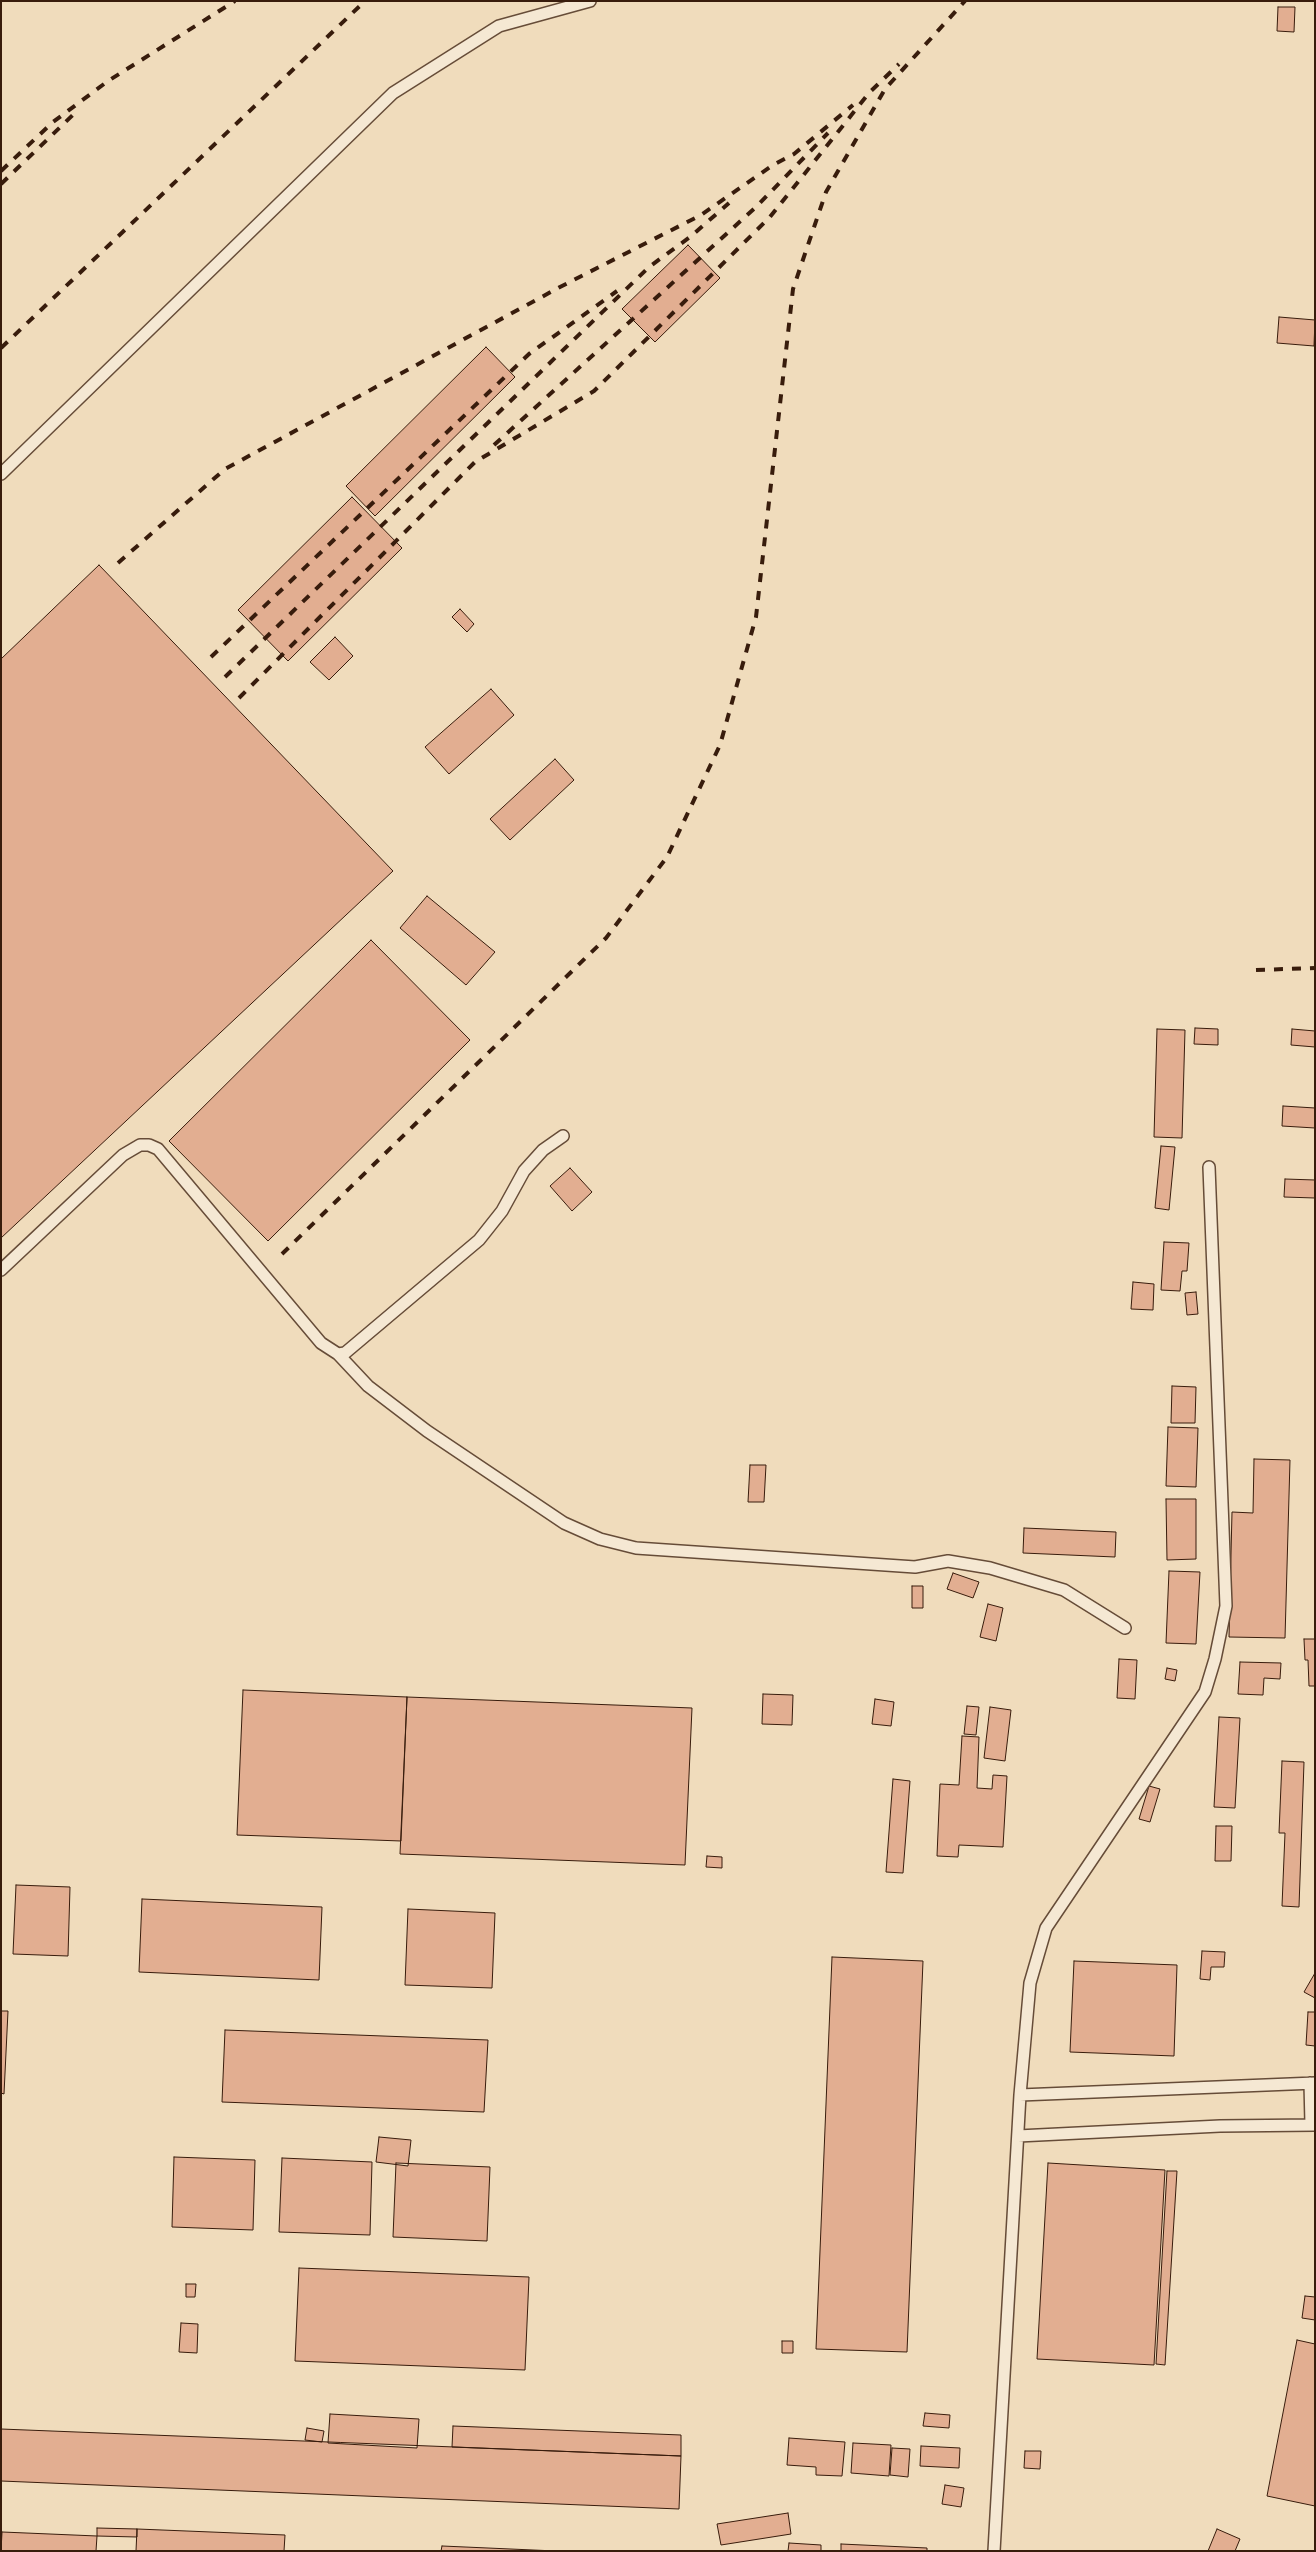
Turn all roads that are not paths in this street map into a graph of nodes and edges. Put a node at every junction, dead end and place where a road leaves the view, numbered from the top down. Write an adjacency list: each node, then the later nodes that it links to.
1 (590, 1): 2 (lane)
2 (1, 474)
3 (563, 1136): 6 (lane)
4 (1209, 1167): 9 (lane)
5 (1, 1270): 6 (lane)
6 (338, 1354): 7 (lane)
7 (1125, 1628)
8 (1312, 2083): 9 (lane); 10 (lane)
9 (1020, 2095): 11 (lane)
10 (1313, 2124): 11 (lane)
11 (1018, 2136): 12 (lane)
12 (994, 2551)

